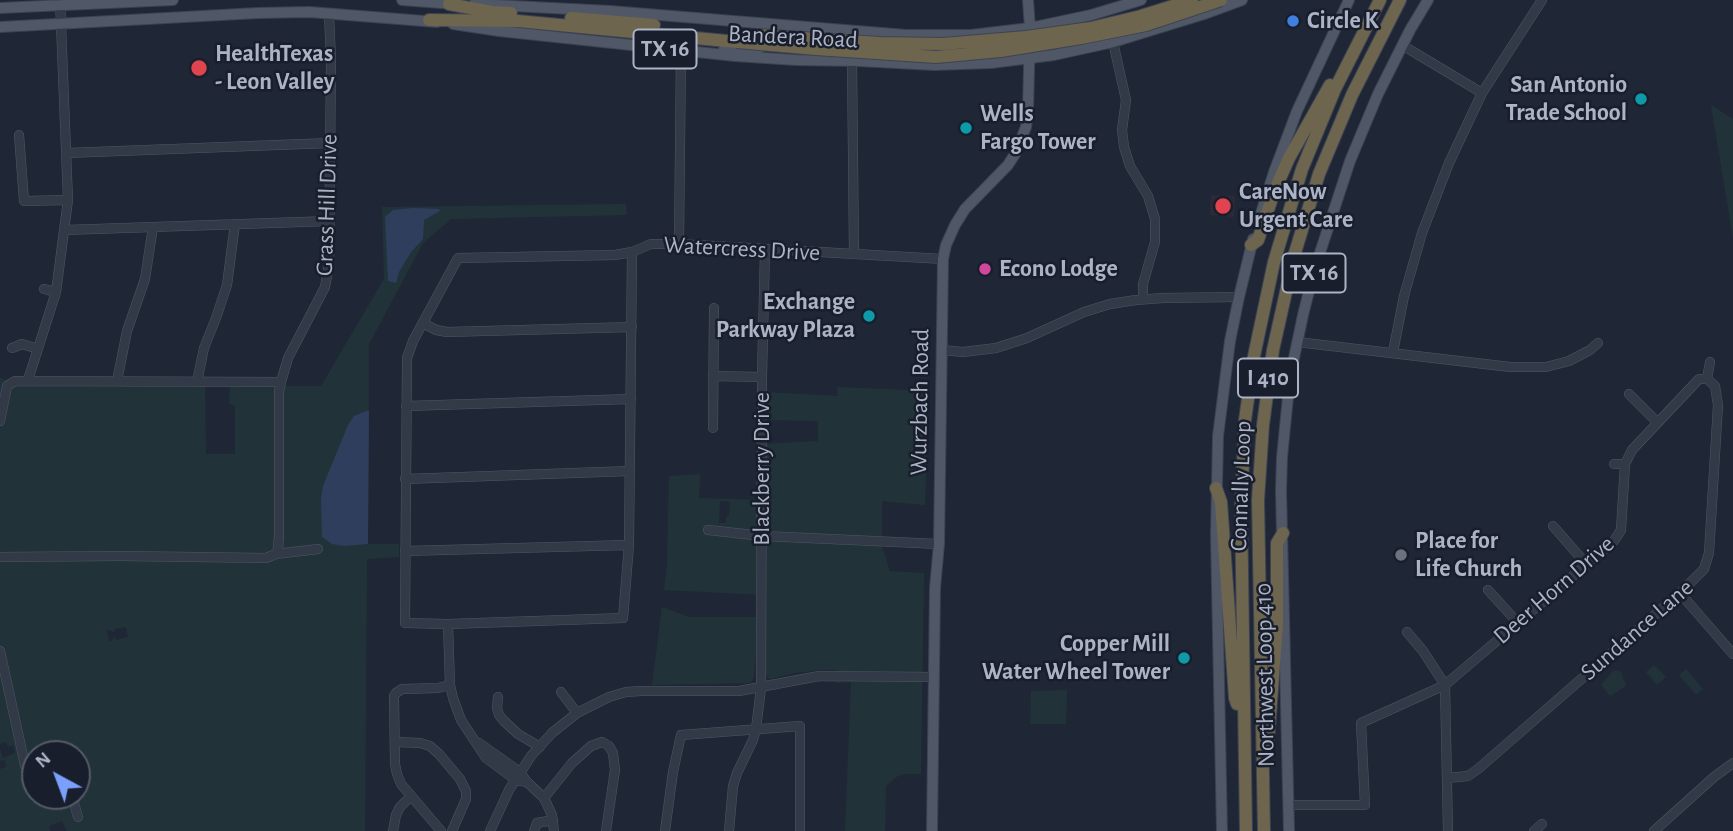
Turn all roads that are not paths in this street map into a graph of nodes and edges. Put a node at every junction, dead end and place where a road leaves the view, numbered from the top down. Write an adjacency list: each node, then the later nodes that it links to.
1 (173, 0): 12 (main road)
2 (402, 0): 15 (main road, Bandera Road / TX 16)
3 (1028, 0): 22 (main road, Wurzbach Road)
4 (1141, 0): 22 (main road, Bandera Road / TX 16)
5 (1192, 0): 24 (highway, bridge)
6 (1221, 0): 24 (highway, bridge)
7 (1242, 0): 25 (main road, Bandera Road / TX 16)
8 (1380, 0): 29 (highway, Connally Loop / I 410)
9 (1400, 0): 112 (highway, Connally Loop / I 410)
10 (1428, 0): 26 (main road, Northwest Loop 410 / TX 16)
11 (1542, 0): 32 (street)
12 (60, 2): 16 (main road); 20 (street)
13 (1348, 2): 42 (main road, Northwest Loop 410 / TX 16)
14 (499, 3): 15 (main road, Bandera Road / TX 16); 19 (main road, Bandera Road / TX 16)
15 (449, 4): 24 (highway)
16 (0, 8)
17 (329, 14): 18 (main road, Bandera Road / TX 16); 20 (main road, Bandera Road / TX 16); 34 (street, Grass Hill Drive)
18 (429, 20): 24 (highway); 27 (main road, Bandera Road / TX 16)
19 (726, 20): 23 (main road, Bandera Road / TX 16); 27 (main road)
20 (61, 24): 21 (main road, Bandera Road / TX 16); 35 (street)
21 (0, 27)
22 (1030, 28): 23 (main road, Bandera Road / TX 16); 28 (main road, Wurzbach Road)
23 (839, 30): 30 (main road)
24 (737, 38)
25 (1113, 43): 28 (main road, Bandera Road / TX 16); 50 (street)
26 (1402, 45): 32 (street); 54 (main road, Northwest Loop 410 / TX 16)
27 (685, 51): 30 (main road, Bandera Road / TX 16); 41 (street)
28 (1029, 58): 31 (main road, Bandera Road / TX 16); 46 (main road, Wurzbach Road)
29 (1349, 60): 42 (highway); 104 (highway, Connally Loop / I 410)
30 (821, 61): 31 (main road, Bandera Road / TX 16)
31 (852, 61): 45 (street)
32 (1482, 93): 59 (street)
33 (19, 135): 36 (street)
34 (330, 143): 35 (street); 37 (street, Grass Hill Drive)
35 (67, 153): 36 (street)
36 (68, 200): 40 (street)
37 (330, 221): 38 (street); 67 (street, Grass Hill Drive)
38 (236, 223): 39 (street); 66 (street)
39 (153, 227): 40 (street); 65 (street)
40 (65, 230): 48 (street)
41 (679, 244): 43 (street, Watercress Drive); 44 (street, Watercress Drive)
42 (1251, 245): 49 (main road, Northwest Loop 410 / TX 16)
43 (765, 250): 45 (street, Watercress Drive); 62 (street, Blackberry Drive)
44 (632, 252): 52 (street, Watercress Drive); 53 (street)
45 (854, 254): 46 (street, Watercress Drive)
46 (943, 259): 58 (main road, Wurzbach Road)
47 (44, 289): 48 (street)
48 (56, 292): 57 (street)
49 (1238, 297): 50 (street); 78 (main road, Northwest Loop 410 / TX 16)
50 (1143, 299): 58 (street)
51 (714, 308): 61 (street)
52 (423, 323): 53 (street); 70 (street)
53 (632, 327): 69 (street)
54 (1297, 342): 59 (street); 81 (main road, Northwest Loop 410 / TX 16)
55 (1598, 343): 59 (street)
56 (12, 348): 57 (street)
57 (38, 349): 64 (street)
58 (942, 350): 83 (main road, Wurzbach Road)
59 (1393, 352)
60 (1710, 362): 63 (street)
61 (713, 376): 62 (street); 73 (street)
62 (762, 377): 82 (street, Blackberry Drive)
63 (1707, 379): 72 (street, Deer Horn Drive); 91 (street, Sundance Lane)
64 (27, 380): 65 (street); 71 (street)
65 (117, 381): 66 (street)
66 (197, 382): 67 (street)
67 (281, 382): 87 (street, Grass Hill Drive)
68 (1629, 394): 72 (street)
69 (631, 399): 70 (street); 76 (street)
70 (406, 406): 77 (street)
71 (0, 421)
72 (1657, 422): 75 (street, Deer Horn Drive)
73 (713, 428)
74 (1614, 464): 75 (street)
75 (1625, 464): 89 (street, Deer Horn Drive)
76 (630, 471): 77 (street); 84 (street)
77 (405, 479): 86 (street)
78 (1216, 488): 104 (highway, TX 16); 131 (main road, Northwest Loop 410)
79 (1553, 526): 89 (street)
80 (708, 530): 82 (street)
81 (1283, 533): 112 (highway, TX 16); 115 (main road, Northwest Loop 410)
82 (763, 536): 83 (street); 100 (street, Blackberry Drive)
83 (939, 544): 97 (main road, Wurzbach Road)
84 (629, 545): 86 (street); 93 (street)
85 (318, 549): 87 (street)
86 (405, 551): 93 (street)
87 (276, 554): 88 (street)
88 (0, 557)
89 (1587, 565): 92 (street, Deer Horn Drive)
90 (1488, 590): 92 (street)
91 (1680, 593): 96 (street); 111 (street, Sundance Lane)
92 (1518, 623): 99 (street, Deer Horn Drive)
93 (448, 624): 98 (street)
94 (1407, 632): 99 (street)
95 (0, 651): 107 (street)
96 (1733, 654)
97 (935, 677): 100 (street); 130 (main road, Wurzbach Road)
98 (450, 685): 106 (street); 110 (street)
99 (1445, 685): 111 (street); 115 (street, Deer Horn Drive)
100 (761, 688): 103 (street); 105 (street, Blackberry Drive)
101 (561, 692): 103 (street)
102 (498, 697): 108 (street)
103 (577, 713): 108 (street)
104 (1244, 721): 132 (highway, Connally Loop / I 410)
105 (756, 729): 127 (street); 128 (street, Blackberry Drive); 129 (street)
106 (394, 742): 113 (street); 122 (street)
107 (21, 747)
108 (540, 747): 110 (street)
109 (1733, 763): 137 (street)
110 (518, 776): 114 (street); 123 (street)
111 (1448, 778): 135 (street)
112 (1263, 780): 133 (highway, Connally Loop / I 410)
113 (411, 796): 120 (street); 121 (street)
114 (544, 798): 118 (street); 126 (street)
115 (1289, 805): 134 (main road, Northwest Loop 410)
116 (76, 810): 117 (street)
117 (78, 817)
118 (553, 820): 124 (street); 125 (street)
119 (1542, 824): 136 (street)
120 (393, 831)
121 (441, 831)
122 (452, 831)
123 (491, 831)
124 (534, 831)
125 (554, 831)
126 (606, 831)
127 (665, 831)
128 (729, 831)
129 (800, 831)
130 (932, 831)
131 (1222, 831)
132 (1246, 831)
133 (1264, 831)
134 (1289, 831)
135 (1448, 831)
136 (1534, 831)
137 (1654, 831)

